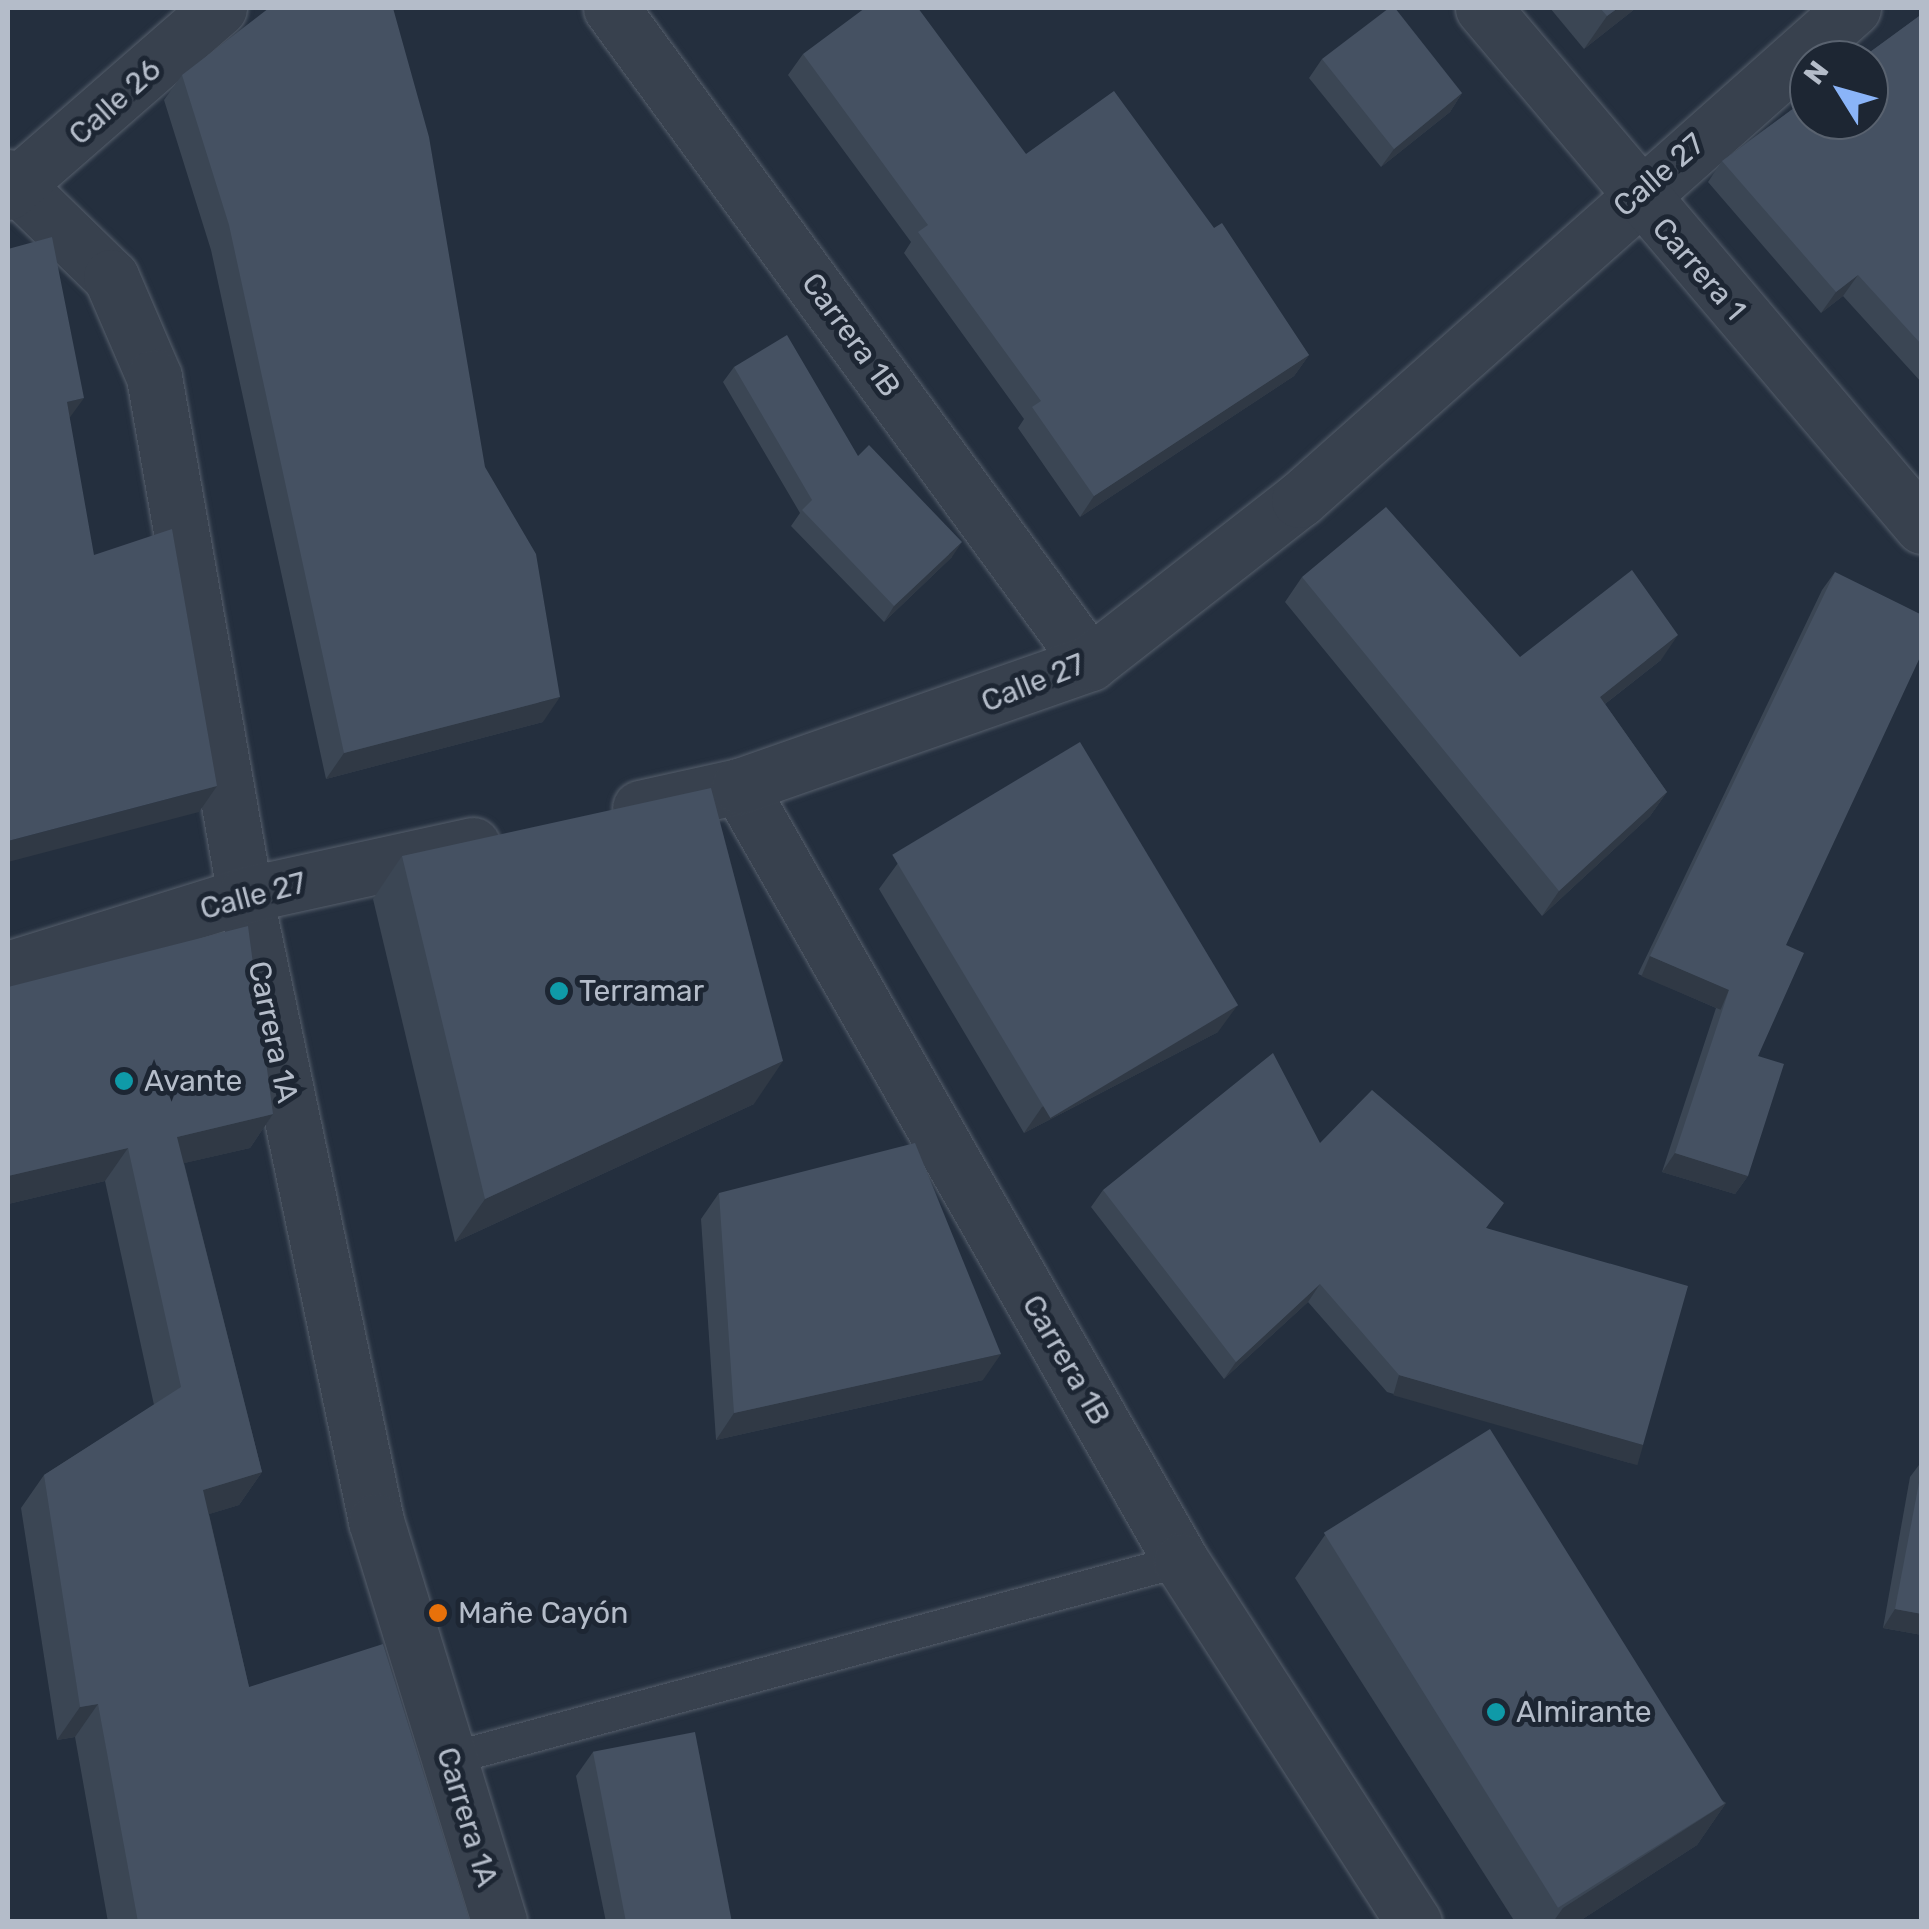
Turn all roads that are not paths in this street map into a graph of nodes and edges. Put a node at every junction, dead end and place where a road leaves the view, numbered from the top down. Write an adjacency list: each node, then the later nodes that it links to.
1 (219, 8): 5 (street, Calle 26)
2 (611, 8): 8 (street, Carrera 1B)
3 (1483, 8): 6 (street, Carrera 1)
4 (1852, 8): 6 (street, Calle 27)
5 (12, 186): 12 (street, Carrera 1A)
6 (1636, 195): 7 (street, Carrera 1); 8 (street, Calle 27)
7 (1922, 526)
8 (1090, 663): 9 (street, Calle 27)
9 (739, 786): 10 (street, Calle 27); 14 (street, Carrera 1B)
10 (587, 820)
11 (530, 832): 12 (street, Calle 27)
12 (245, 895): 13 (street, Calle 27); 15 (street, Carrera 1A)
13 (8, 968)
14 (1181, 1560): 15 (lane); 17 (street, Carrera 1B)
15 (450, 1759): 16 (street, Carrera 1A)
16 (499, 1922)
17 (1414, 1922)

